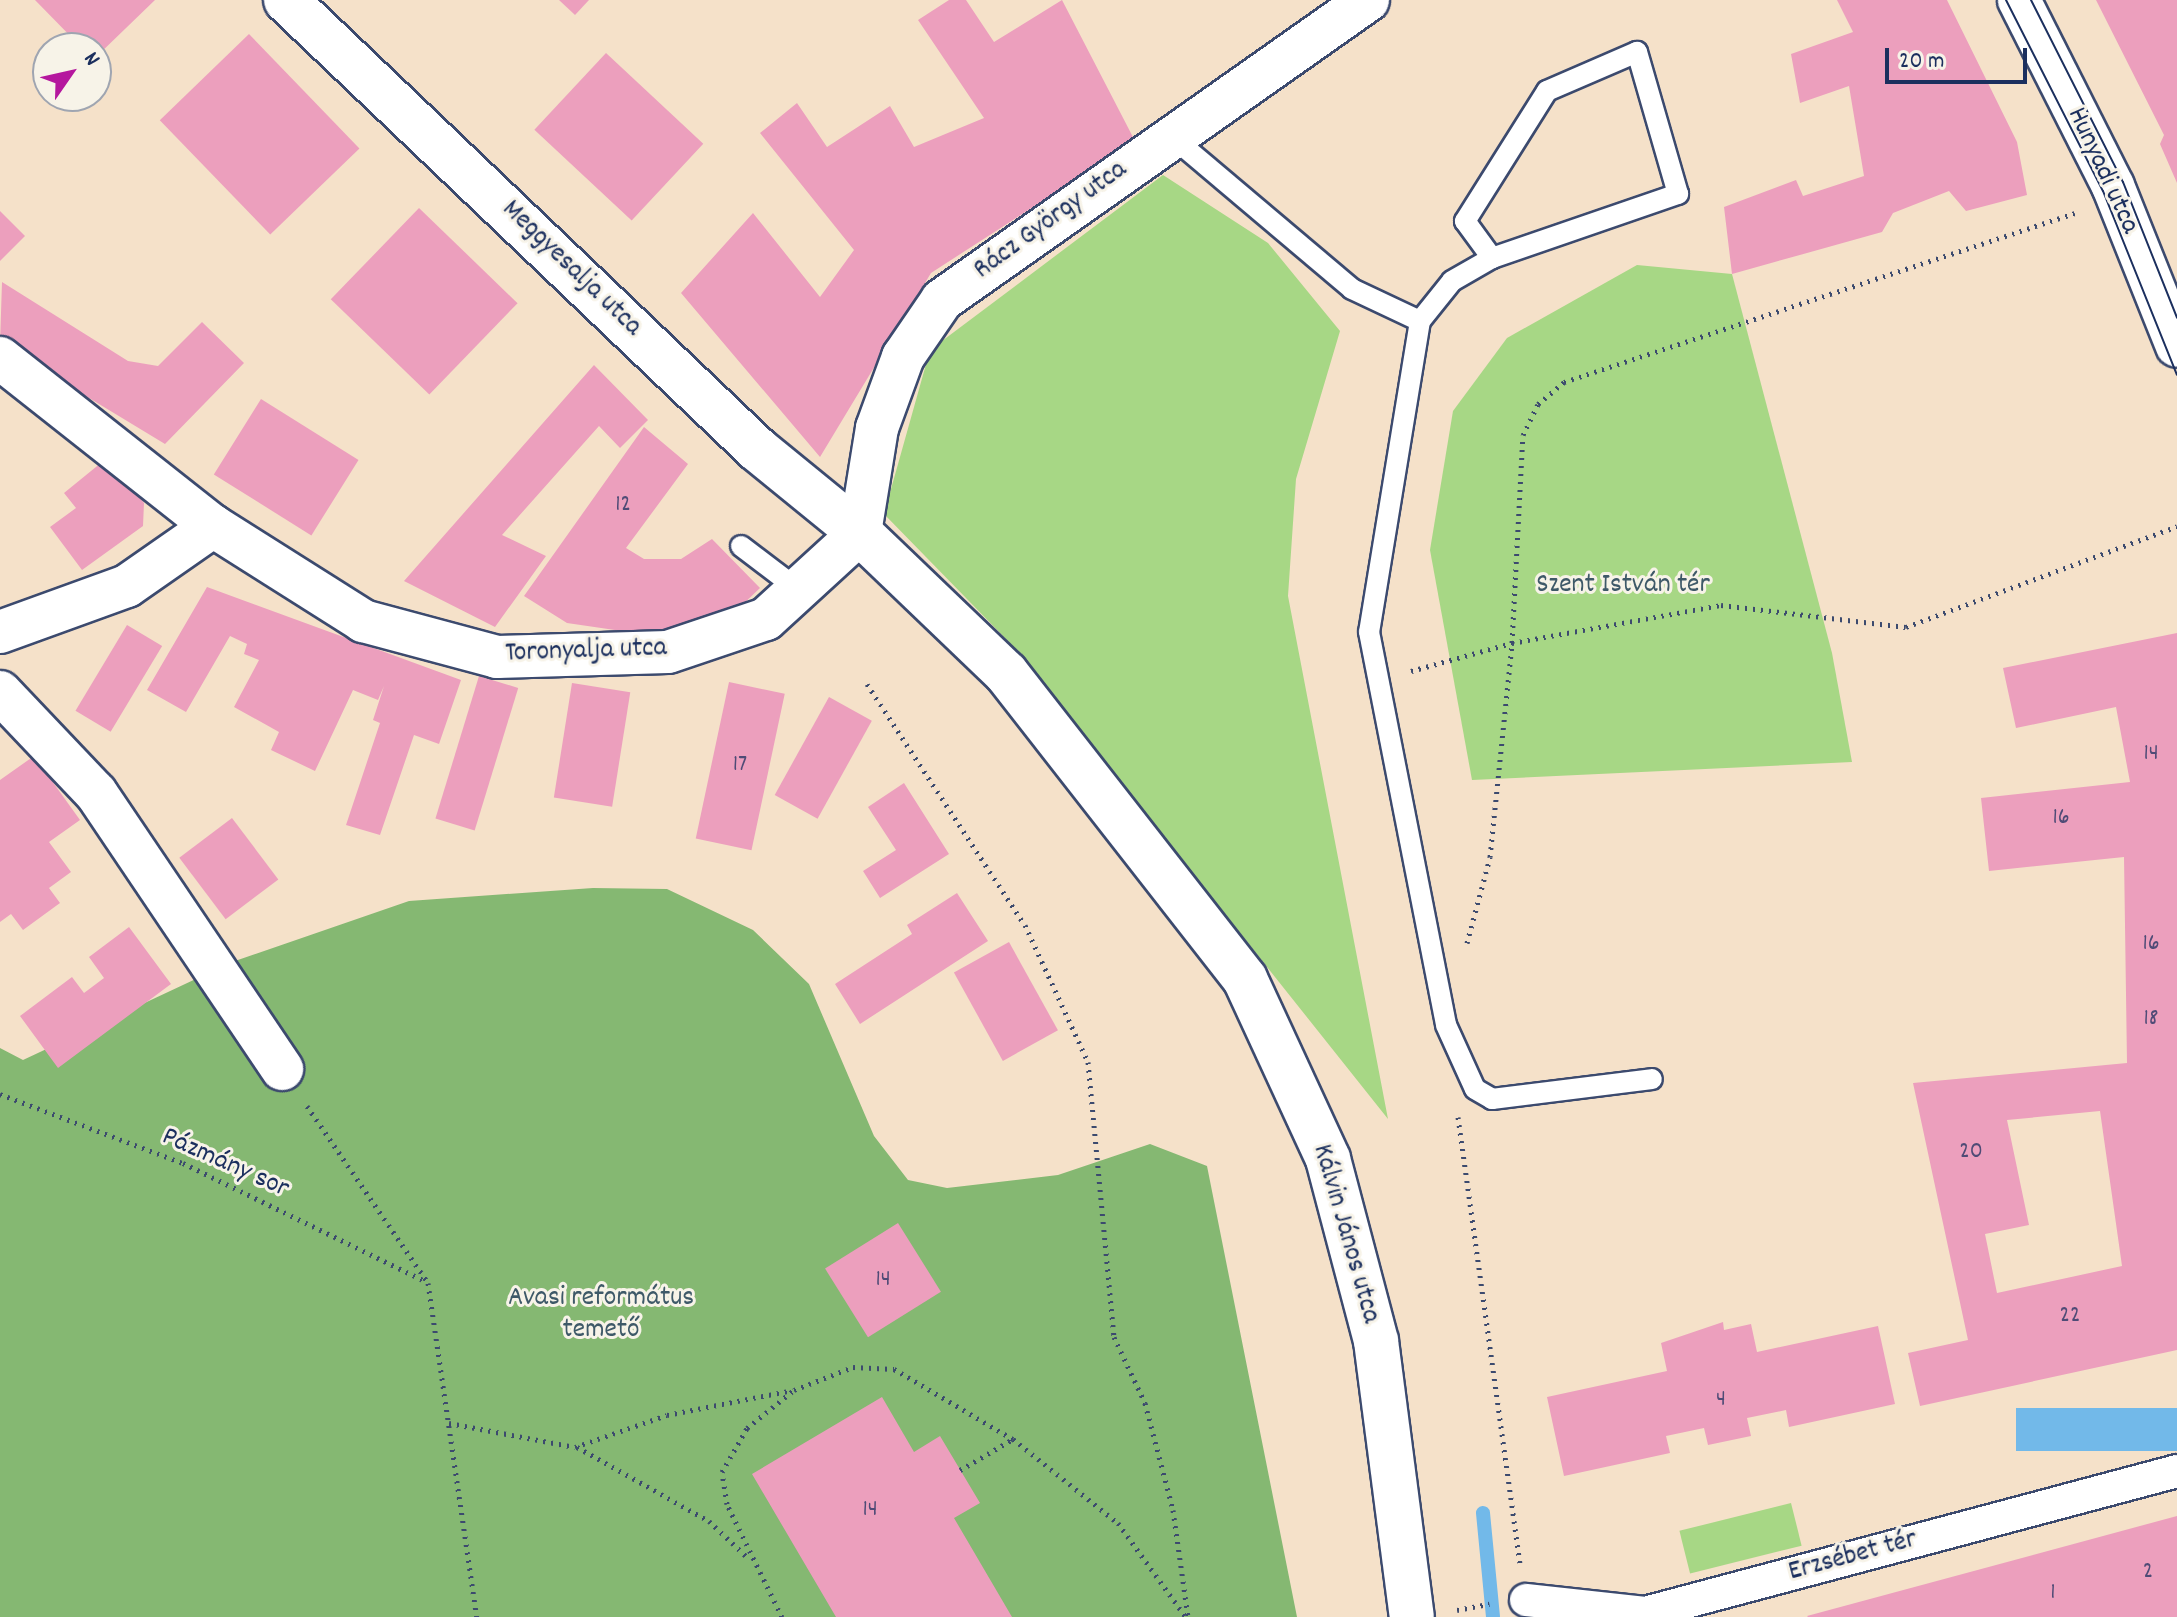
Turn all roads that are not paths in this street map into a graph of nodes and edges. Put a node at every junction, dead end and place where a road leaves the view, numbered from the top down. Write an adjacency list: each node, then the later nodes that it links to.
1 (286, 0): 10 (street, Meggyesalja utca)
2 (1368, 0): 4 (street, Rácz György utca)
3 (2019, 0): 7 (street, Hunyadi utca)
4 (1170, 134): 6 (lane); 10 (street, Rácz György utca)
5 (1492, 258): 5 (lane); 6 (lane)
6 (1420, 321): 16 (lane)
7 (2177, 346)
8 (0, 358): 9 (street, Toronyalja utca)
9 (213, 526): 12 (street, Toronyalja utca); 13 (street)
10 (860, 533): 12 (street, Toronyalja utca); 19 (street, Kálvin János utca)
11 (741, 546): 12 (lane)
12 (799, 590)
13 (0, 632)
14 (0, 692): 15 (street)
15 (282, 1069)
16 (1652, 1079)
17 (2177, 1471): 18 (street, Erzsébet tér)
18 (1526, 1600)
19 (1412, 1617)

